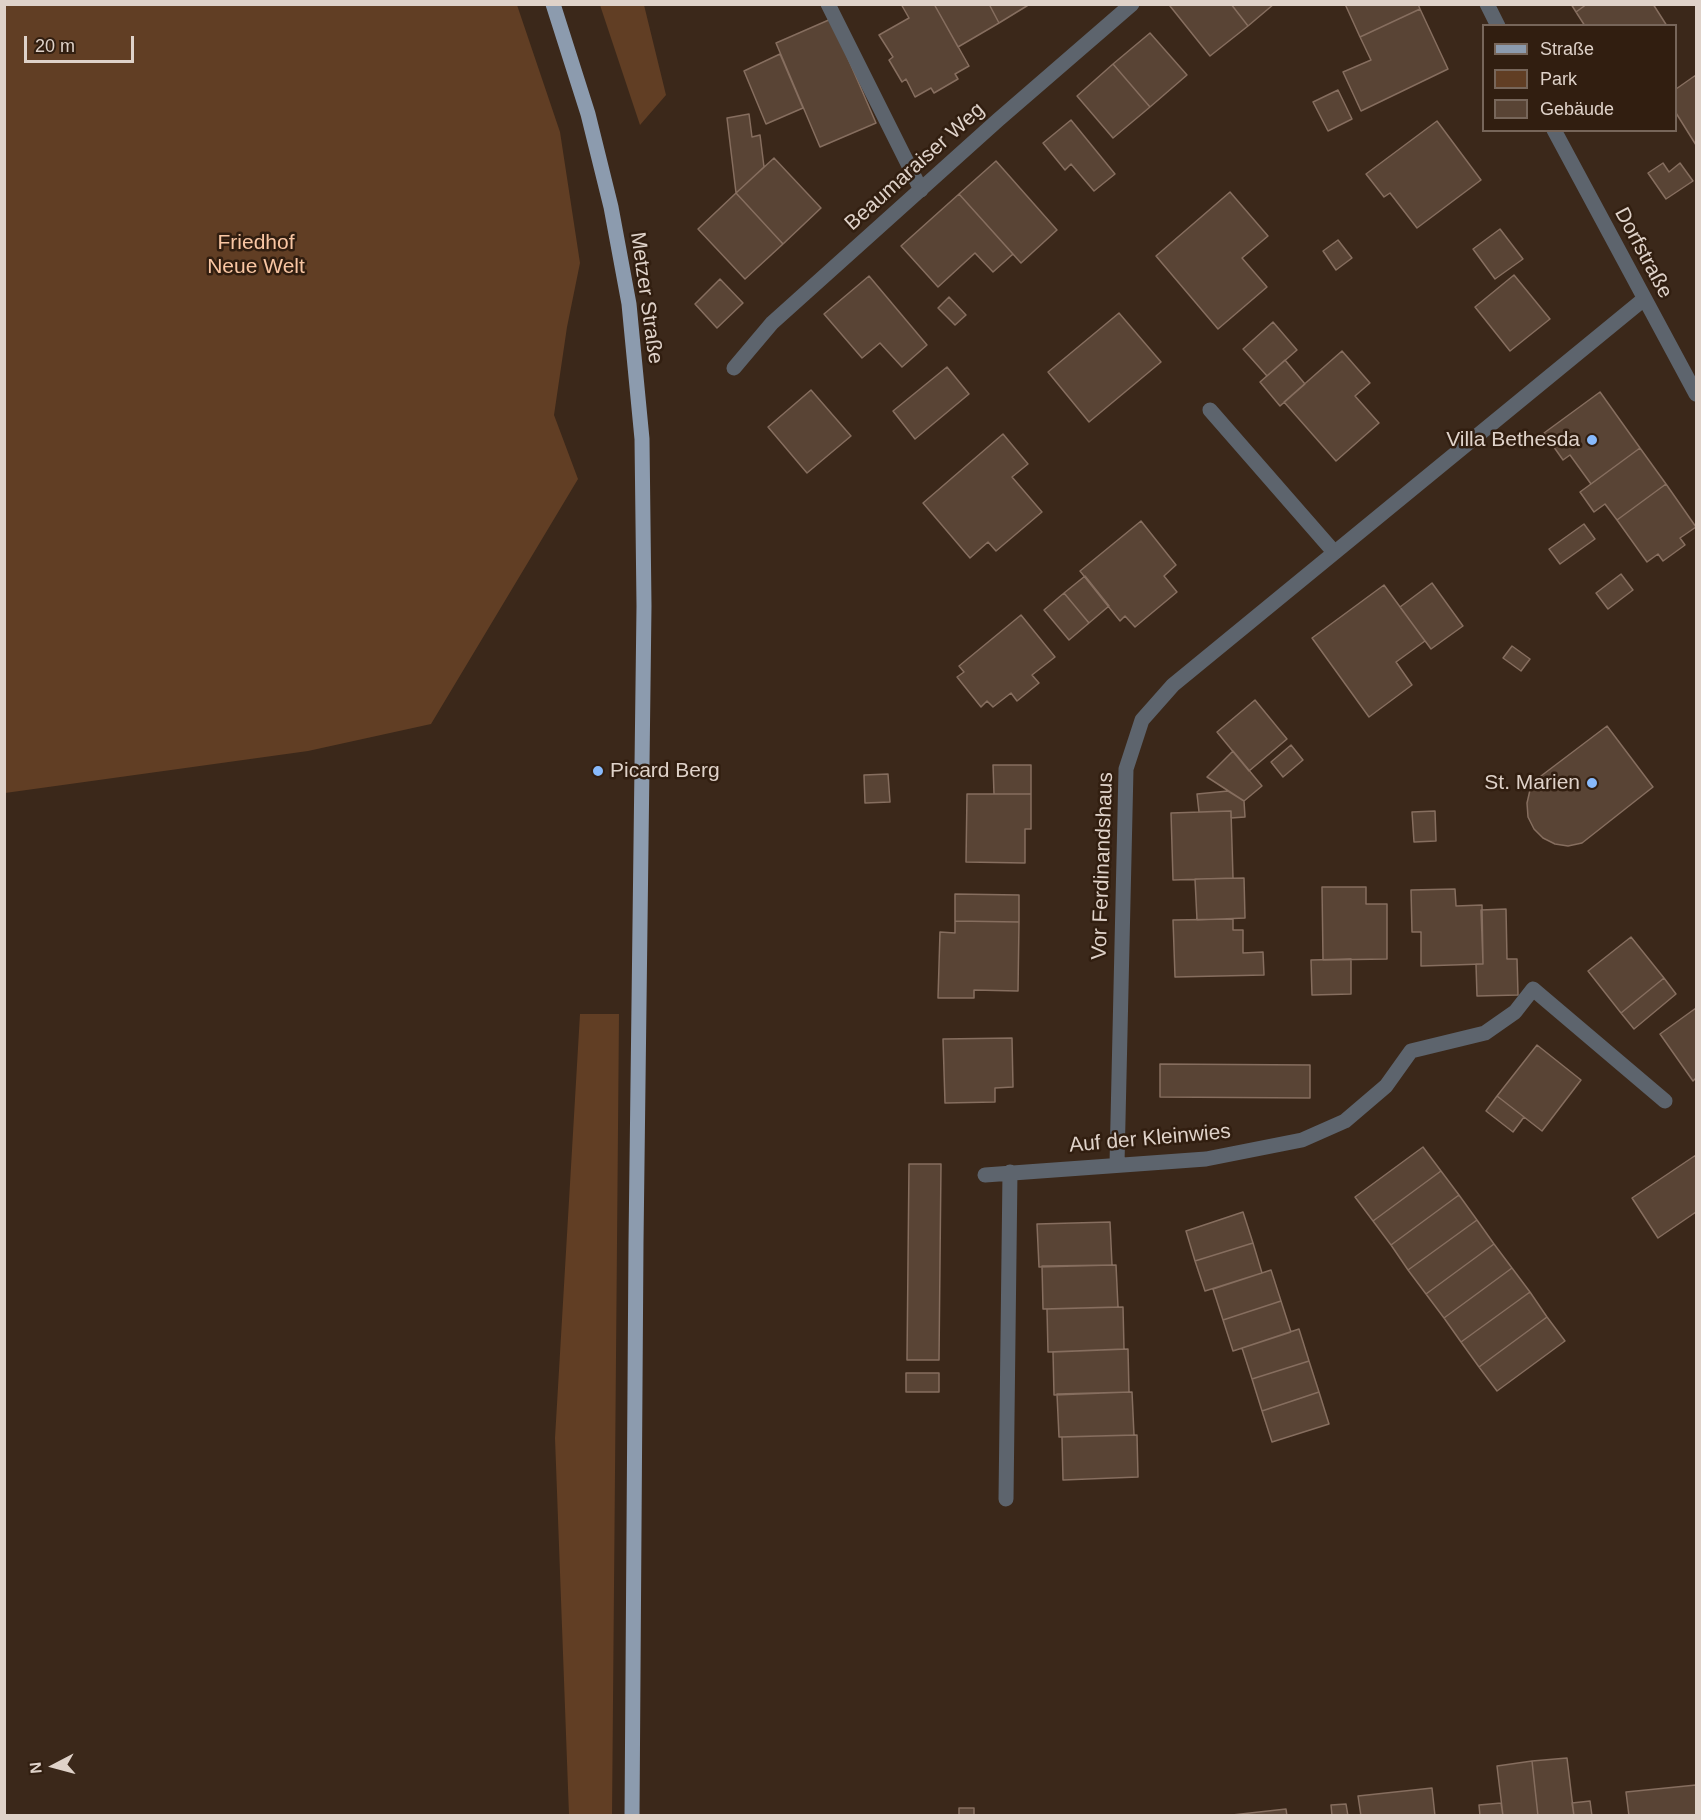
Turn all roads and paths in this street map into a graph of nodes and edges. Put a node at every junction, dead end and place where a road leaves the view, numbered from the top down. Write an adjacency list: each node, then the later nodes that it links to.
1 (554, 4): 18 (main road, Metzer Straße)
2 (828, 4): 7 (street)
3 (1132, 4): 7 (street, Beaumaraiser Weg)
4 (1487, 4): 5 (street)
5 (1497, 24)
6 (1555, 132): 8 (street, Dorfstraße)
7 (921, 190): 9 (street, Beaumaraiser Weg)
8 (1644, 299): 10 (street, Dorfstraße); 12 (street, Vor Ferdinandshaus)
9 (734, 368)
10 (1696, 394)
11 (1210, 410): 12 (street)
12 (1334, 552): 14 (street, Vor Ferdinandshaus)
13 (1665, 1101): 14 (street, Auf der Kleinwies)
14 (1117, 1164): 15 (street, Auf der Kleinwies)
15 (1010, 1172): 16 (street, Auf der Kleinwies); 17 (street)
16 (985, 1175)
17 (1006, 1499)
18 (632, 1815)

